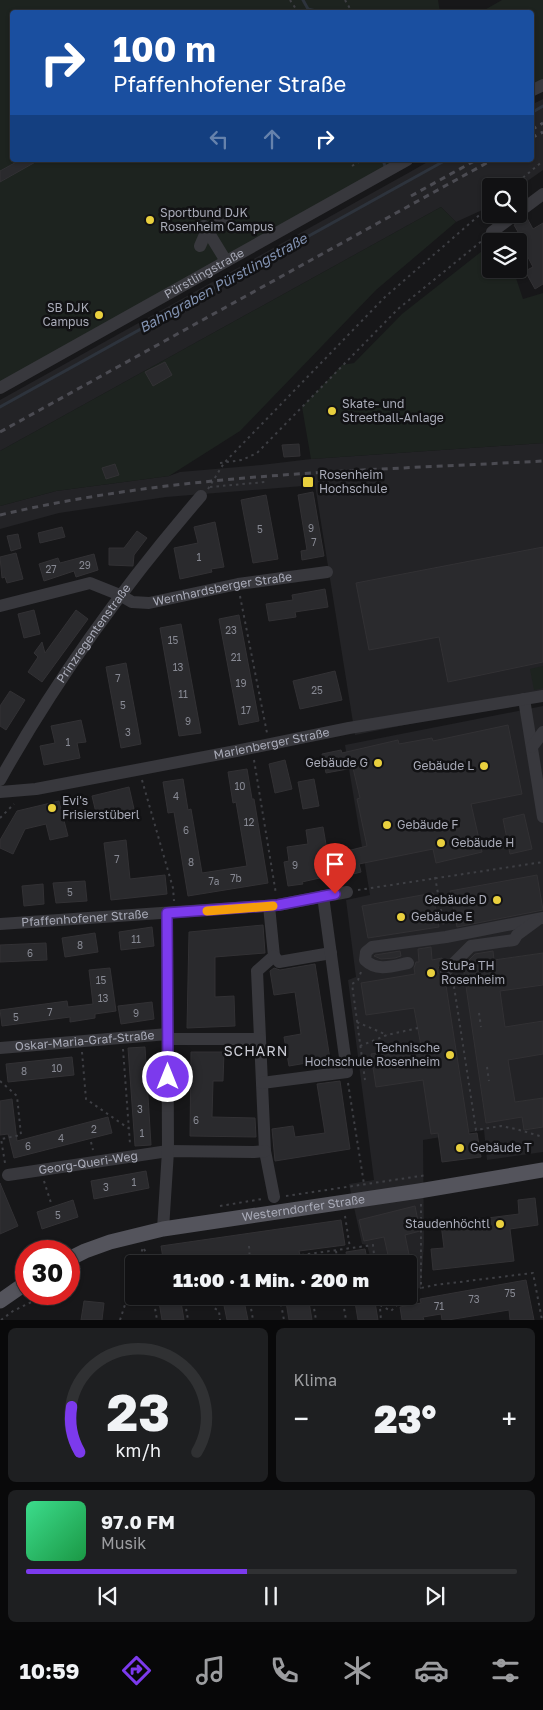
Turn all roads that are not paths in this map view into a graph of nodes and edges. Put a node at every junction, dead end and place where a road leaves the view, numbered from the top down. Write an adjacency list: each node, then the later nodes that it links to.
1 (403, 162): 9 (street, Pürstlingstraße)
2 (543, 194): 3 (street)
3 (527, 206)
4 (226, 220): 6 (street)
5 (504, 223): 7 (street)
6 (205, 228): 8 (street); 9 (street)
7 (492, 232)
8 (200, 246)
9 (226, 261): 10 (street, Pürstlingstraße)
10 (0, 388)
11 (205, 492): 13 (street, Prinzregentenstraße)
12 (326, 572): 13 (street, Wernhardsberger Straße)
13 (120, 595): 14 (street, Wernhardsberger Straße); 19 (street, Prinzregentenstraße)
14 (0, 606)
15 (543, 696): 16 (street, Marienberger Straße)
16 (524, 699): 18 (street); 20 (street, Marienberger Straße)
17 (543, 732): 18 (street)
18 (532, 747): 21 (street)
19 (0, 780)
20 (0, 792)
21 (543, 817)
22 (347, 892): 23 (street, Pfaffenhofener Straße)
23 (323, 896): 24 (street, Pfaffenhofener Straße); 28 (street)
24 (273, 906): 25 (street, Pfaffenhofener Straße); 29 (street)
25 (171, 913): 27 (street, Pfaffenhofener Straße); 32 (street)
26 (541, 918): 30 (street); 31 (street)
27 (0, 924)
28 (331, 953): 29 (street); 35 (street)
29 (274, 956): 33 (street)
30 (408, 963)
31 (449, 973)
32 (168, 1037): 33 (street, Oskar-Maria-Graf-Straße); 34 (street, Oskar-Maria-Graf-Straße); 36 (street)
33 (260, 1039): 35 (street)
34 (0, 1048)
35 (262, 1083): 37 (street)
36 (168, 1151): 37 (street, Georg-Queri-Weg); 39 (street, Georg-Queri-Weg); 41 (street)
37 (260, 1152): 40 (street)
38 (543, 1170): 41 (main road, Westerndorfer Straße)
39 (8, 1175)
40 (274, 1197)
41 (163, 1229): 42 (main road, Westerndorfer Straße)
42 (80, 1254)
43 (15, 1291): 44 (main road)
44 (0, 1301)

